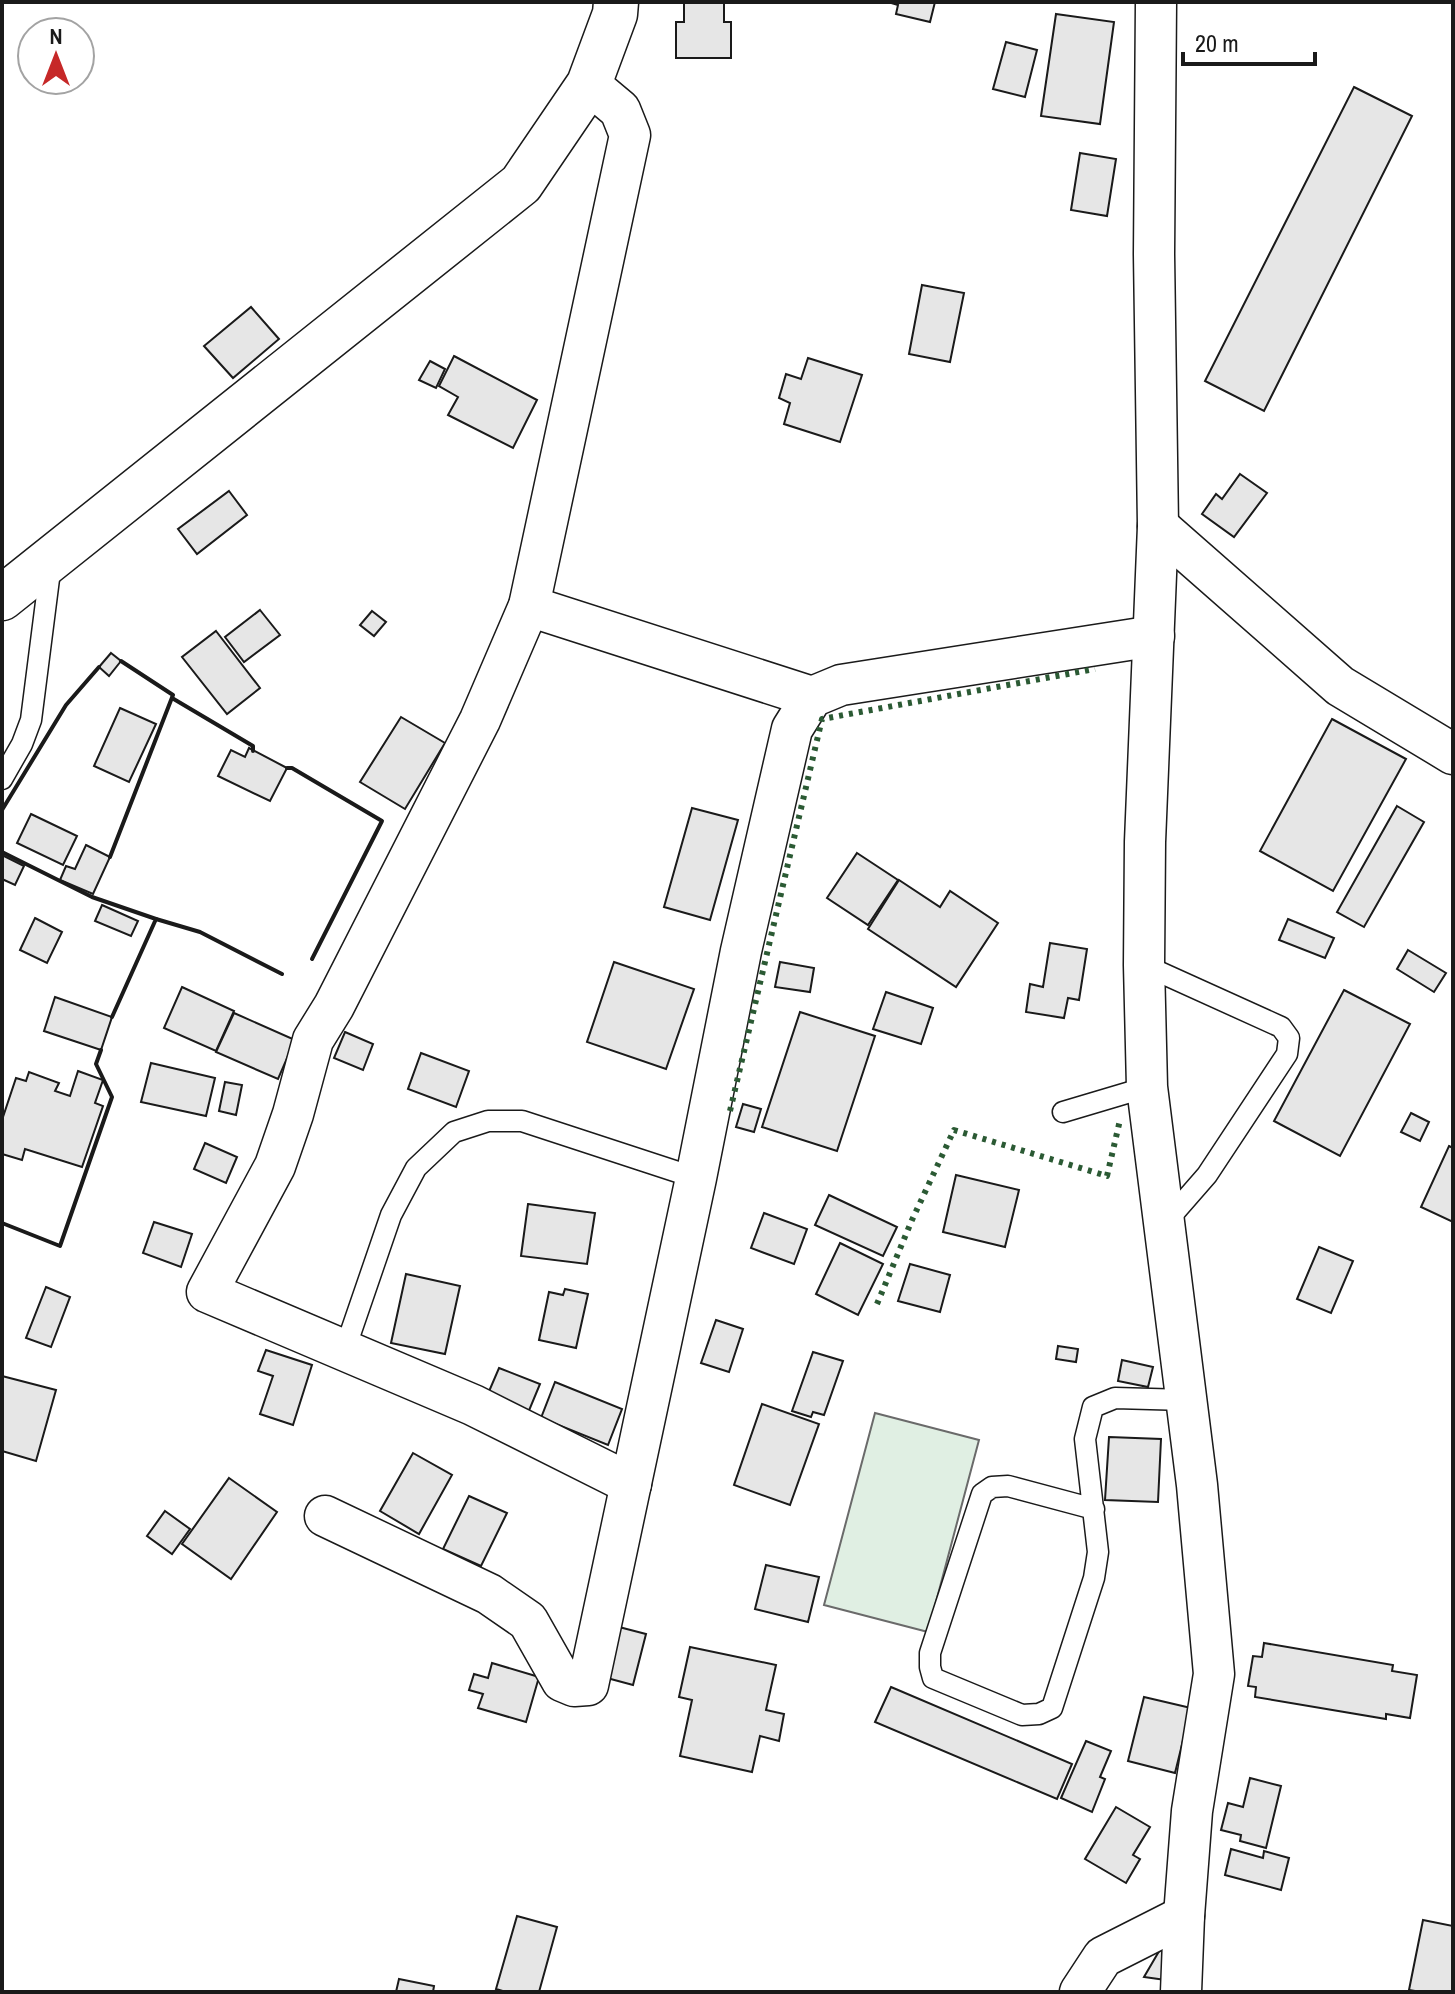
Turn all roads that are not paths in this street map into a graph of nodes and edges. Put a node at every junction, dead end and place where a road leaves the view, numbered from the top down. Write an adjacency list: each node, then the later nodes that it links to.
1 (616, 2): 3 (main road)
2 (1156, 2): 4 (street)
3 (589, 84): 5 (main road); 7 (street)
4 (1158, 526): 8 (street); 10 (street)
5 (52, 558): 6 (main road); 11 (lane)
6 (2, 598)
7 (529, 606): 9 (street); 17 (street)
8 (1154, 636): 9 (street); 12 (street)
9 (812, 697): 15 (street)
10 (1453, 754)
11 (2, 779)
12 (1144, 965): 13 (street); 16 (lane)
13 (1147, 1087): 14 (lane); 16 (street)
14 (1063, 1112)
15 (696, 1178): 17 (lane); 19 (street)
16 (1165, 1223): 18 (street)
17 (345, 1349): 19 (street)
18 (1186, 1400): 20 (lane); 22 (street)
19 (631, 1484): 21 (street)
20 (1094, 1509): 20 (lane)
21 (325, 1516)
22 (1184, 1916): 23 (street); 24 (street)
23 (1080, 1992)
24 (1181, 1992)

